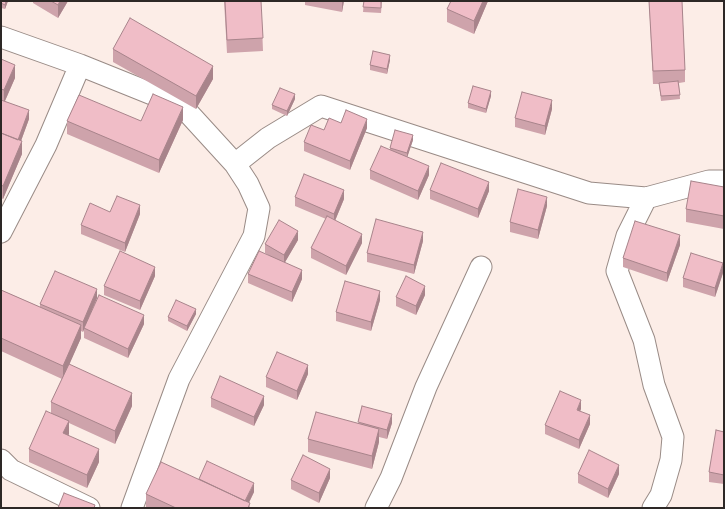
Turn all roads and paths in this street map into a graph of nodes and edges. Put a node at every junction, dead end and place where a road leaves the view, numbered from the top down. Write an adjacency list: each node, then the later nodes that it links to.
1 (1, 37): 2 (street)
2 (80, 65): 3 (street); 6 (street)
3 (235, 164): 5 (street); 10 (street)
4 (724, 181): 5 (street)
5 (646, 198): 12 (street)
6 (1, 232)
7 (481, 267): 11 (street)
8 (1, 460): 9 (street)
9 (89, 508)
10 (132, 508)
11 (376, 508)
12 (654, 508)

